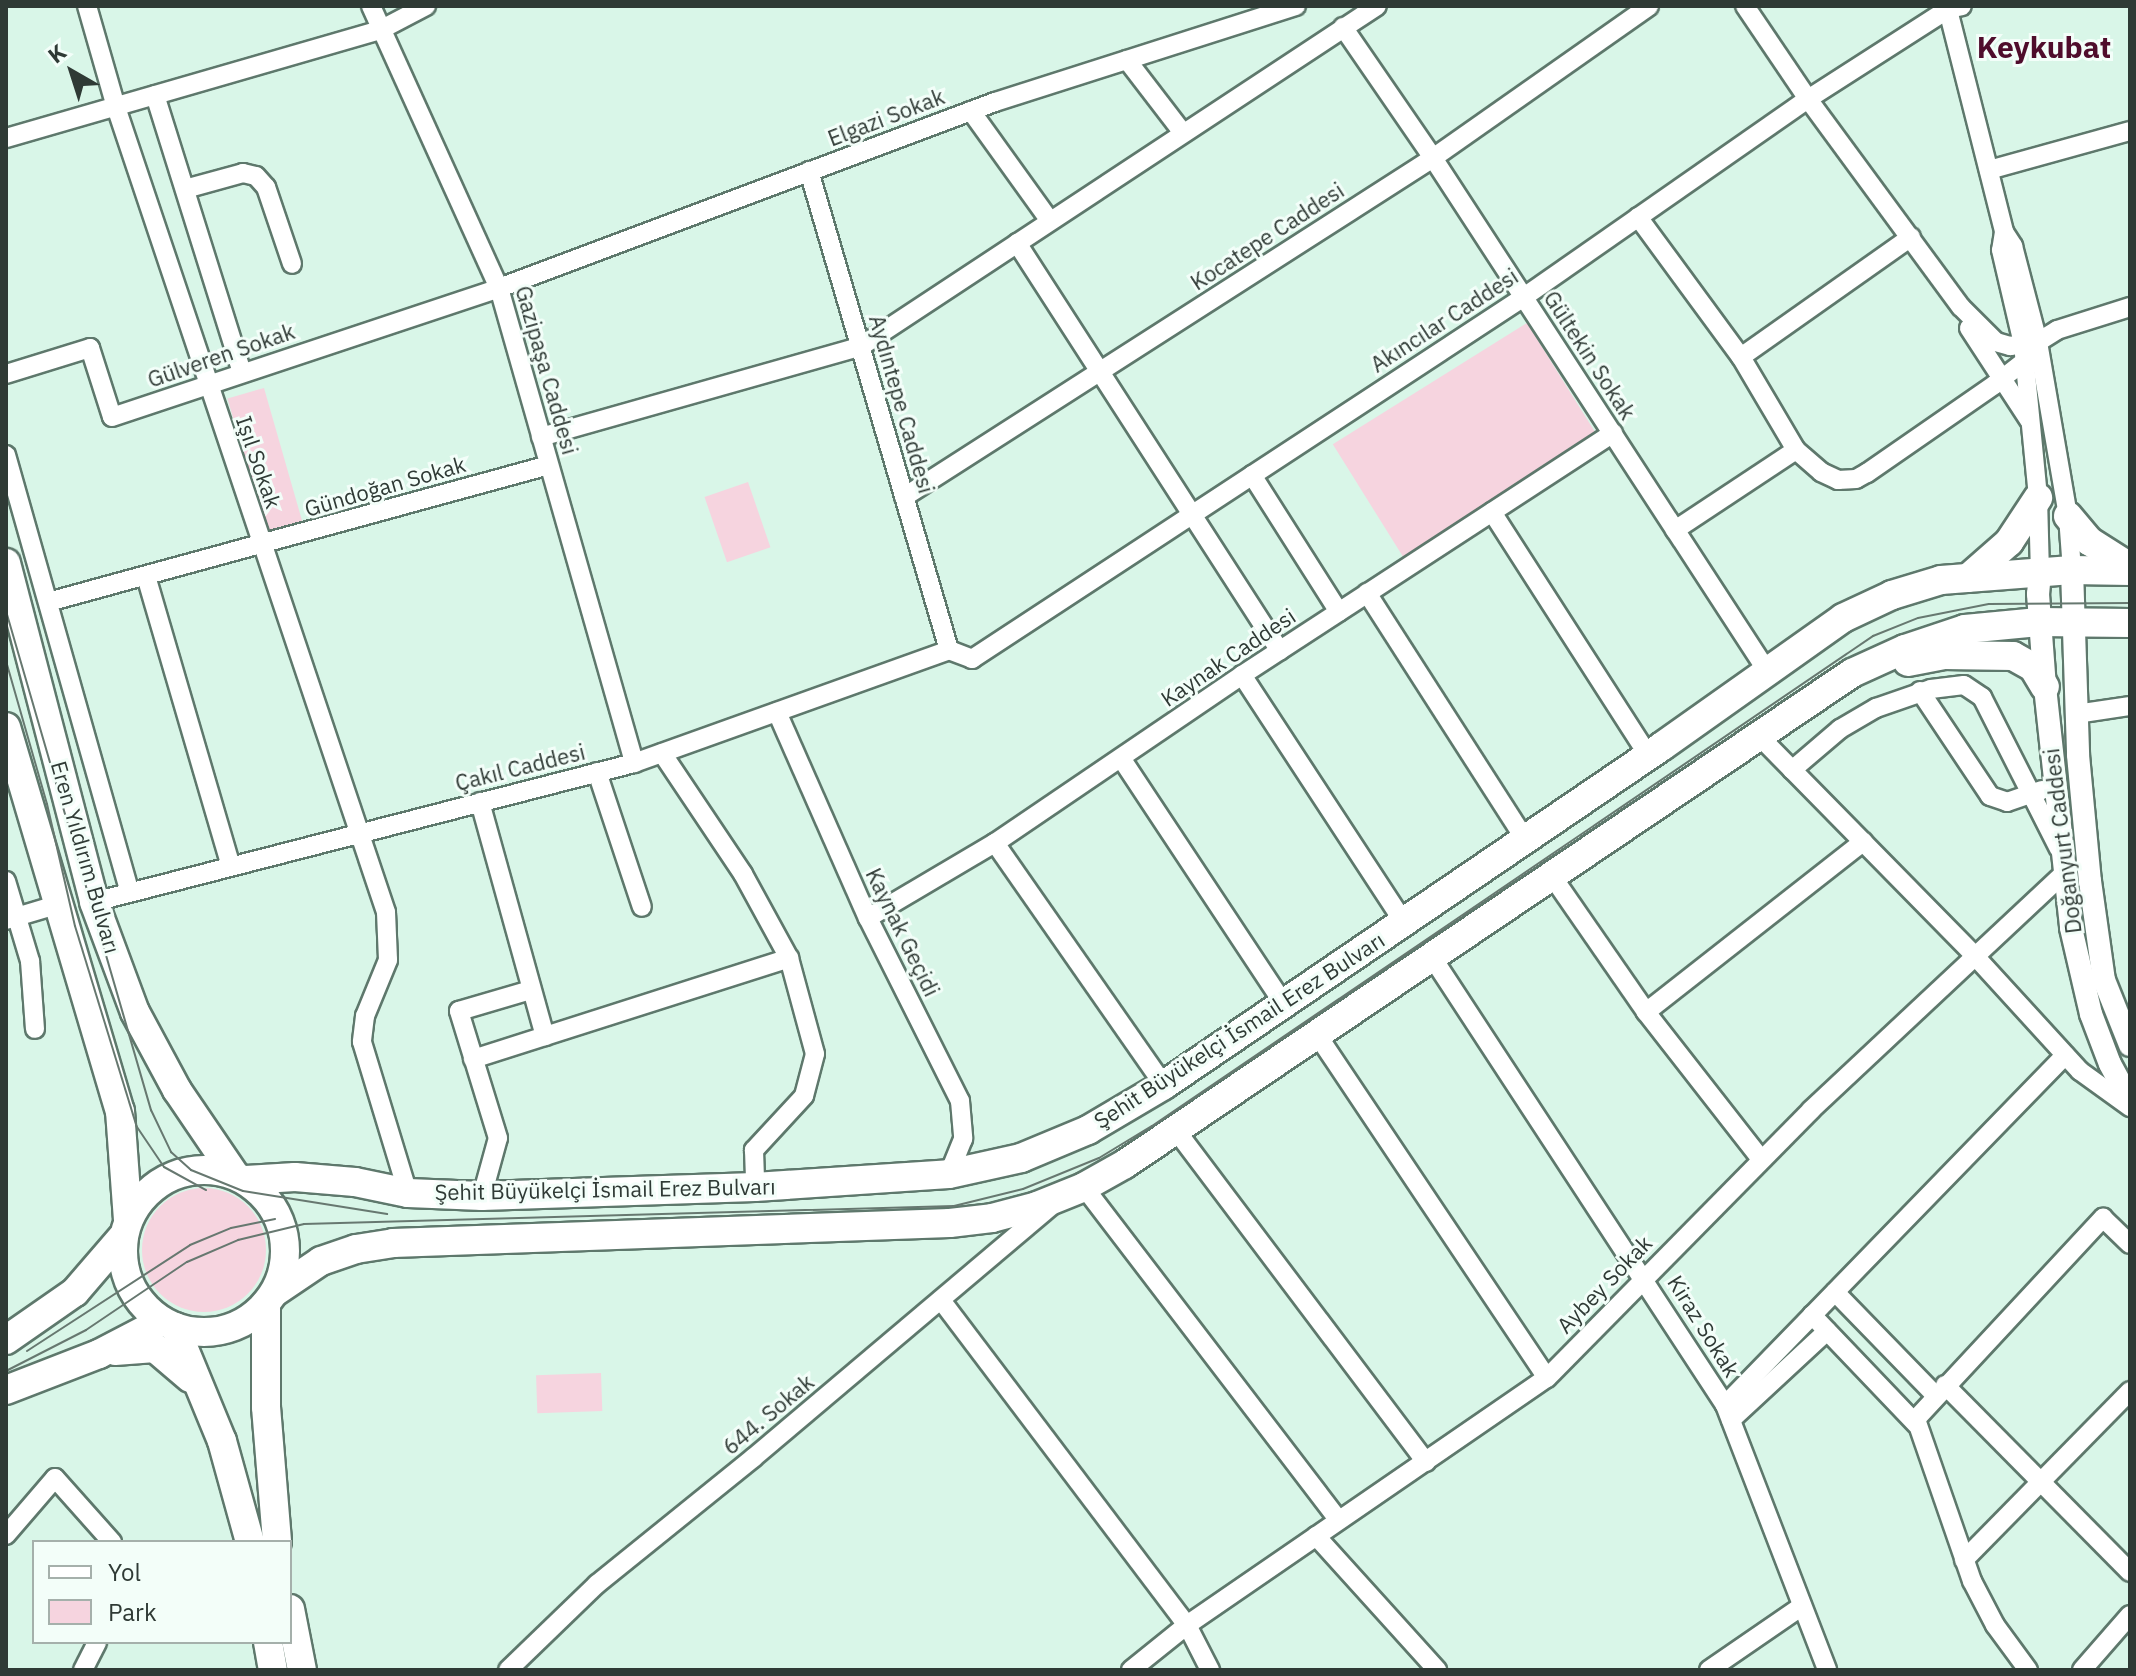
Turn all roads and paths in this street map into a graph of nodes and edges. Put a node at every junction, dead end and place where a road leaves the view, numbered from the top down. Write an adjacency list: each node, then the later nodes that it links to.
1 (87, 6): 14 (street, Işıl Sokak)
2 (371, 6): 10 (street, Gazipaşa Caddesi)
3 (426, 6): 10 (street)
4 (1296, 6): 11 (street, Elgazi Sokak)
5 (1377, 6): 9 (street)
6 (1649, 6): 19 (street, Kocatepe Caddesi)
7 (1745, 6): 13 (street)
8 (1952, 7): 13 (street, Akıncılar Caddesi); 20 (street)
9 (1343, 27): 17 (street); 19 (street, Gültekin Sokak)
10 (380, 30): 12 (street); 28 (street, Gazipaşa Caddesi)
11 (1127, 60): 15 (street, Elgazi Sokak); 17 (street)
12 (155, 95): 14 (street); 22 (street)
13 (1808, 99): 23 (street, Akıncılar Caddesi); 25 (street)
14 (116, 107): 18 (street); 39 (street, Işıl Sokak)
15 (971, 111): 21 (street, Elgazi Sokak); 24 (street)
16 (2130, 131): 20 (street)
17 (1183, 133): 24 (street)
18 (7, 134)
19 (1433, 158): 29 (street, Gültekin Sokak); 35 (street, Kocatepe Caddesi)
20 (1989, 170): 33 (street)
21 (809, 171): 28 (street, Elgazi Sokak); 32 (street, Aydıntepe Caddesi)
22 (185, 189): 27 (street); 36 (street)
23 (1638, 217): 29 (street, Akıncılar Caddesi); 34 (street)
24 (1050, 221): 26 (street)
25 (1911, 237): 30 (street); 34 (street)
26 (1017, 243): 32 (street); 35 (street)
27 (292, 264)
28 (499, 288): 36 (street, Gülveren Sokak); 42 (street, Gazipaşa Caddesi)
29 (1524, 297): 41 (street, Gültekin Sokak); 46 (street, Akıncılar Caddesi)
30 (1961, 307): 33 (street); 38 (street)
31 (2130, 307): 33 (street)
32 (860, 347): 42 (street); 47 (street, Aydıntepe Caddesi)
33 (2029, 349): 38 (street); 40 (street); 51 (street)
34 (1741, 357): 43 (street)
35 (1100, 372): 47 (street, Kocatepe Caddesi); 50 (street)
36 (242, 373): 39 (street, Gülveren Sokak)
37 (6, 374): 39 (street, Gülveren Sokak)
38 (2002, 376): 40 (street); 43 (street)
39 (207, 384): 53 (street, Işıl Sokak)
40 (2031, 424): 48 (street)
41 (1613, 433): 49 (street, Kaynak Caddesi); 52 (street, Gültekin Sokak)
42 (541, 437): 45 (street, Gazipaşa Caddesi)
43 (1796, 450): 52 (street)
44 (6, 455): 61 (street)
45 (549, 465): 53 (street, Gündoğan Sokak); 81 (street, Gazipaşa Caddesi)
46 (1252, 475): 50 (street, Akıncılar Caddesi); 62 (street)
47 (904, 497): 66 (street, Aydıntepe Caddesi)
48 (2038, 498): 57 (street); 59 (main road)
49 (1492, 512): 60 (street, Kaynak Caddesi); 79 (street)
50 (1192, 514): 66 (street, Akıncılar Caddesi); 67 (street)
51 (2068, 516): 55 (main road); 56 (street)
52 (1675, 530): 68 (street, Gültekin Sokak)
53 (262, 546): 58 (street, Gündoğan Sokak); 86 (street, Işıl Sokak)
54 (6, 563): 95 (main road, Eren Yıldırım Bulvarı)
55 (2130, 569): 56 (main road, Şehit Büyükelçi İsmail Erez Bulvarı)
56 (2072, 570): 57 (main road, Şehit Büyükelçi İsmail Erez Bulvarı); 63 (street, Doğanyurt Caddesi)
57 (2040, 572): 59 (main road, Şehit Büyükelçi İsmail Erez Bulvarı); 64 (street, Doğanyurt Caddesi)
58 (146, 576): 61 (street, Gündoğan Sokak); 91 (street)
59 (1968, 578): 68 (main road, Şehit Büyükelçi İsmail Erez Bulvarı)
60 (1367, 593): 62 (street, Kaynak Caddesi); 87 (street)
61 (48, 602): 94 (street)
62 (1339, 612): 67 (street, Kaynak Caddesi)
63 (2072, 621): 64 (main road, Şehit Büyükelçi İsmail Erez Bulvarı); 65 (main road, Şehit Büyükelçi İsmail Erez Bulvarı); 75 (street, Doğanyurt Caddesi)
64 (2039, 622): 69 (main road, Şehit Büyükelçi İsmail Erez Bulvarı); 71 (street, Doğanyurt Caddesi)
65 (2130, 623)
66 (949, 650): 74 (street, Çakıl Caddesi)
67 (1280, 651): 70 (street, Kaynak Caddesi)
68 (1767, 671): 79 (main road, Şehit Büyükelçi İsmail Erez Bulvarı)
69 (1852, 673): 71 (main road); 77 (main road, Şehit Büyükelçi İsmail Erez Bulvarı)
70 (1242, 675): 80 (street, Kaynak Caddesi); 100 (street)
71 (2045, 687): 84 (street, Doğanyurt Caddesi)
72 (1920, 691): 82 (street); 84 (street); 84 (street)
73 (2130, 706): 75 (street)
74 (777, 712): 78 (street, Çakıl Caddesi); 99 (street, Kaynak Geçidi)
75 (2076, 714): 110 (street, Doğanyurt Caddesi)
76 (6, 727): 96 (main road, Eren Yıldırım Bulvarı)
77 (1759, 736): 82 (street); 92 (main road, Şehit Büyükelçi İsmail Erez Bulvarı)
78 (662, 753): 81 (street, Çakıl Caddesi); 103 (street)
79 (1648, 755): 87 (main road, Şehit Büyükelçi İsmail Erez Bulvarı)
80 (1121, 758): 89 (street, Kaynak Caddesi); 105 (street)
81 (634, 763): 83 (street, Çakıl Caddesi)
82 (1792, 770): 88 (street)
83 (597, 772): 85 (street, Çakıl Caddesi); 97 (street)
84 (2044, 789): 90 (street, Doğanyurt Caddesi)
85 (480, 802): 86 (street, Çakıl Caddesi); 104 (street)
86 (359, 833): 91 (street, Çakıl Caddesi); 122 (street, Işıl Sokak)
87 (1525, 839): 100 (main road, Şehit Büyükelçi İsmail Erez Bulvarı)
88 (1863, 842): 101 (street); 106 (street)
89 (995, 843): 99 (street, Kaynak Caddesi); 113 (street)
90 (2063, 865): 101 (street, Aybey Sokak); 114 (street, Doğanyurt Caddesi)
91 (231, 866): 94 (street, Çakıl Caddesi)
92 (1552, 876): 102 (main road, Şehit Büyükelçi İsmail Erez Bulvarı); 106 (street)
93 (6, 881): 98 (street)
94 (130, 892): 95 (street, Çakıl Caddesi)
95 (94, 902): 119 (main road, Eren Yıldırım Bulvarı)
96 (56, 905): 98 (street); 124 (main road, Eren Yıldırım Bulvarı)
97 (642, 907)
98 (11, 918): 107 (street)
99 (868, 918): 118 (street, Kaynak Geçidi)
100 (1403, 921): 105 (main road, Şehit Büyükelçi İsmail Erez Bulvarı)
101 (1974, 955): 111 (street); 117 (street, Aybey Sokak)
102 (1432, 957): 108 (main road, Şehit Büyükelçi İsmail Erez Bulvarı); 126 (street, Kiraz Sokak)
103 (789, 958): 109 (street); 120 (street)
104 (531, 990): 109 (street); 112 (street)
105 (1284, 1004): 113 (main road, Şehit Büyükelçi İsmail Erez Bulvarı)
106 (1646, 1012): 117 (street)
107 (35, 1029)
108 (1316, 1033): 116 (main road, Şehit Büyükelçi İsmail Erez Bulvarı); 135 (street)
109 (545, 1036): 112 (street)
110 (2130, 1045)
111 (2065, 1055): 115 (street); 127 (street)
112 (473, 1059): 123 (street)
113 (1164, 1085): 118 (main road, Şehit Büyükelçi İsmail Erez Bulvarı)
114 (2130, 1101)
115 (2130, 1107)
116 (1175, 1129): 121 (main road, Şehit Büyükelçi İsmail Erez Bulvarı); 142 (street)
117 (1761, 1159): 126 (street, Aybey Sokak)
118 (949, 1174): 120 (main road, Şehit Büyükelçi İsmail Erez Bulvarı)
119 (240, 1177): 122 (main road, Şehit Büyükelçi İsmail Erez Bulvarı); 124 (main road); 128 (main road)
120 (755, 1187): 123 (main road, Şehit Büyükelçi İsmail Erez Bulvarı)
121 (1073, 1192): 128 (main road, Şehit Büyükelçi İsmail Erez Bulvarı); 129 (street, 644. Sokak); 144 (street)
122 (408, 1193): 123 (main road, Şehit Büyükelçi İsmail Erez Bulvarı)
123 (482, 1196)
124 (126, 1228): 131 (main road); 133 (main road)
125 (2130, 1244): 138 (street)
126 (1644, 1277): 135 (street, Aybey Sokak); 140 (street, Kiraz Sokak)
127 (1835, 1292): 130 (street); 138 (street)
128 (270, 1298): 131 (main road); 149 (main road)
129 (941, 1300): 155 (street); 161 (street, 644. Sokak)
130 (1812, 1315): 132 (street); 140 (street)
131 (169, 1324): 134 (main road); 136 (main road)
132 (1827, 1331): 140 (street); 141 (street)
133 (6, 1340)
134 (99, 1354): 136 (main road); 137 (main road)
135 (1547, 1378): 142 (street, Aybey Sokak)
136 (199, 1388): 148 (main road)
137 (6, 1390)
138 (1940, 1390): 141 (street); 143 (street)
139 (2130, 1391): 143 (street)
140 (1728, 1412): 152 (street, Kiraz Sokak)
141 (1916, 1424): 150 (street)
142 (1426, 1462): 144 (street, Aybey Sokak)
143 (2040, 1482): 150 (street); 151 (street)
144 (1339, 1520): 146 (street, Aybey Sokak)
145 (6, 1535): 147 (street)
146 (1316, 1536): 155 (street, Aybey Sokak); 164 (street)
147 (110, 1540)
148 (249, 1540)
149 (277, 1540)
150 (1964, 1560): 167 (street)
151 (2130, 1572)
152 (1802, 1606): 165 (street); 166 (street, Kiraz Sokak)
153 (2130, 1615): 168 (street)
154 (292, 1619): 160 (main road)
155 (1187, 1625): 162 (street, Aybey Sokak); 163 (street)
156 (96, 1644): 158 (street)
157 (268, 1644): 159 (main road)
158 (83, 1670)
159 (273, 1670)
160 (302, 1670)
161 (508, 1670)
162 (1131, 1670)
163 (1210, 1670)
164 (1437, 1670)
165 (1709, 1670)
166 (1827, 1670)
167 (2028, 1670)
168 (2082, 1670)

